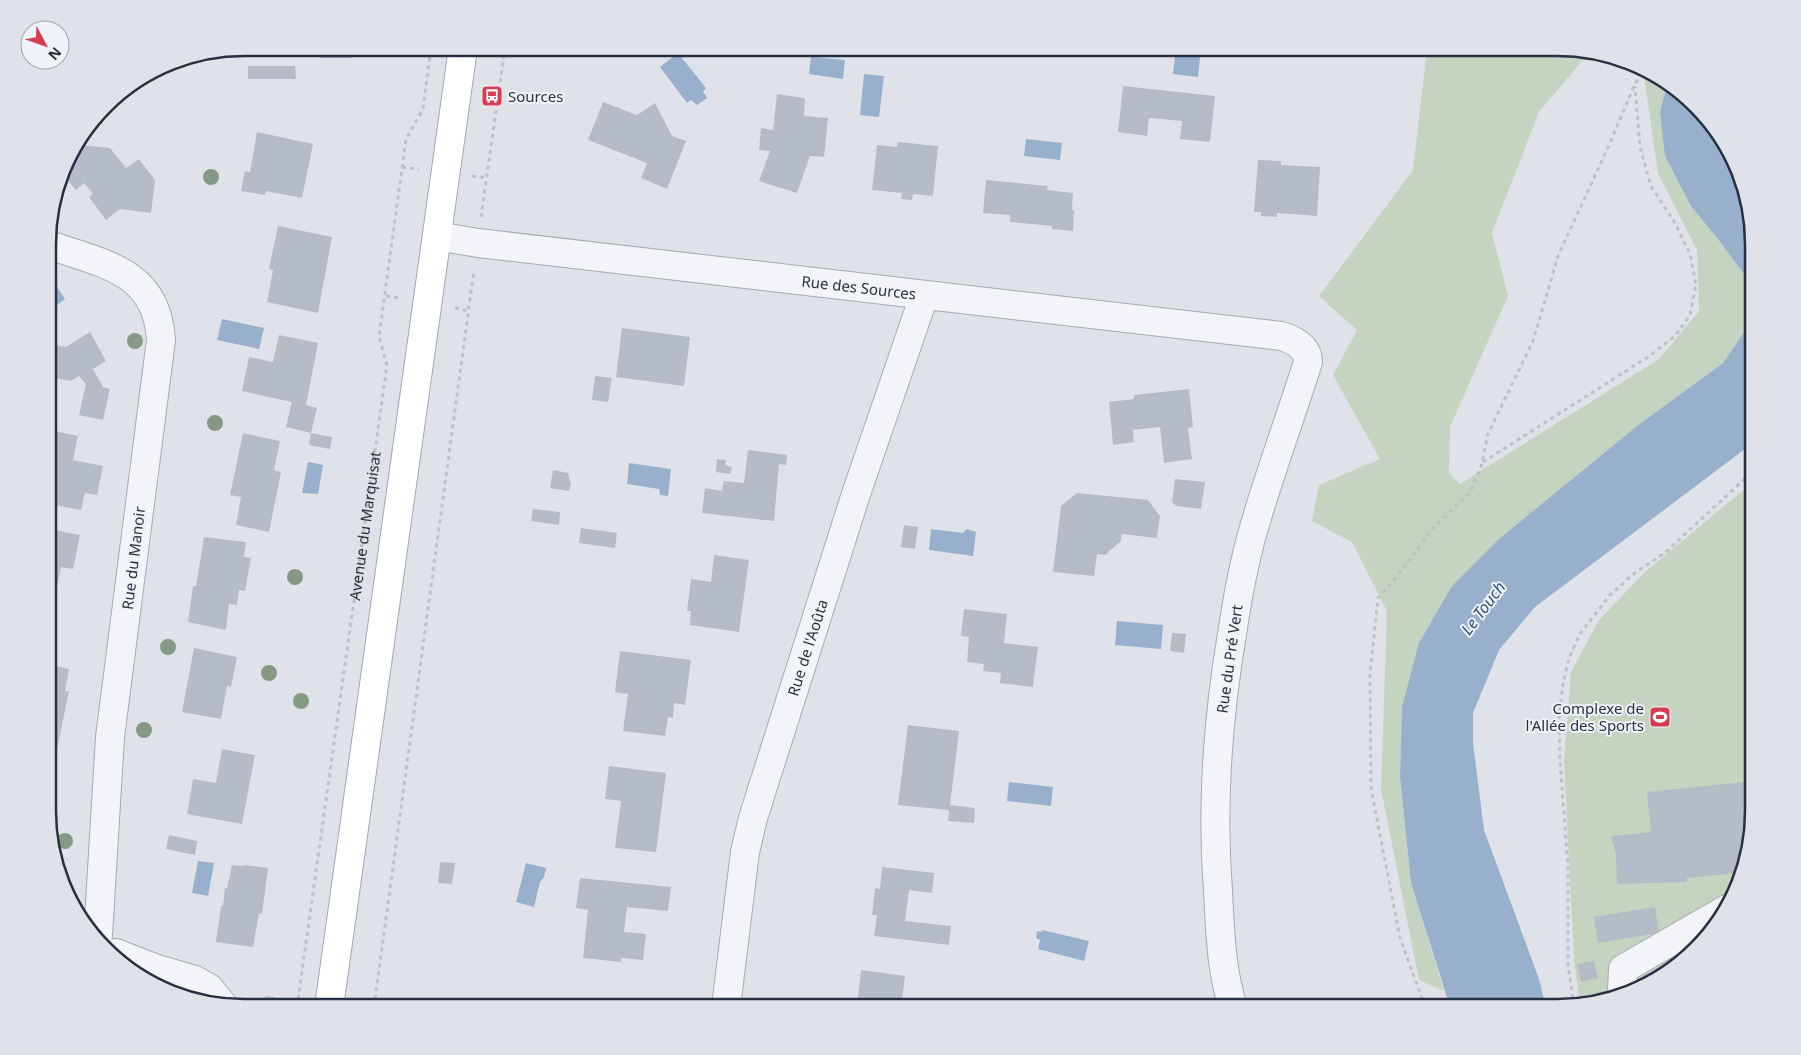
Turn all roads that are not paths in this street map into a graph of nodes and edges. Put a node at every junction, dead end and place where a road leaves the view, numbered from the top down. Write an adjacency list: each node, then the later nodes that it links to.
1 (462, 56): 2 (main road, Avenue du Marquisat)
2 (437, 236): 4 (street, Rue des Sources); 11 (main road, Avenue du Marquisat)
3 (56, 247): 7 (street, Rue du Manoir)
4 (924, 296): 5 (street, Rue des Sources); 12 (street, Rue de l'Aoûta)
5 (1281, 336): 13 (street, Rue du Pré Vert)
6 (1711, 918): 9 (street)
7 (98, 929)
8 (126, 957): 10 (street)
9 (1622, 987)
10 (216, 996)
11 (329, 999)
12 (727, 999)
13 (1230, 999)

